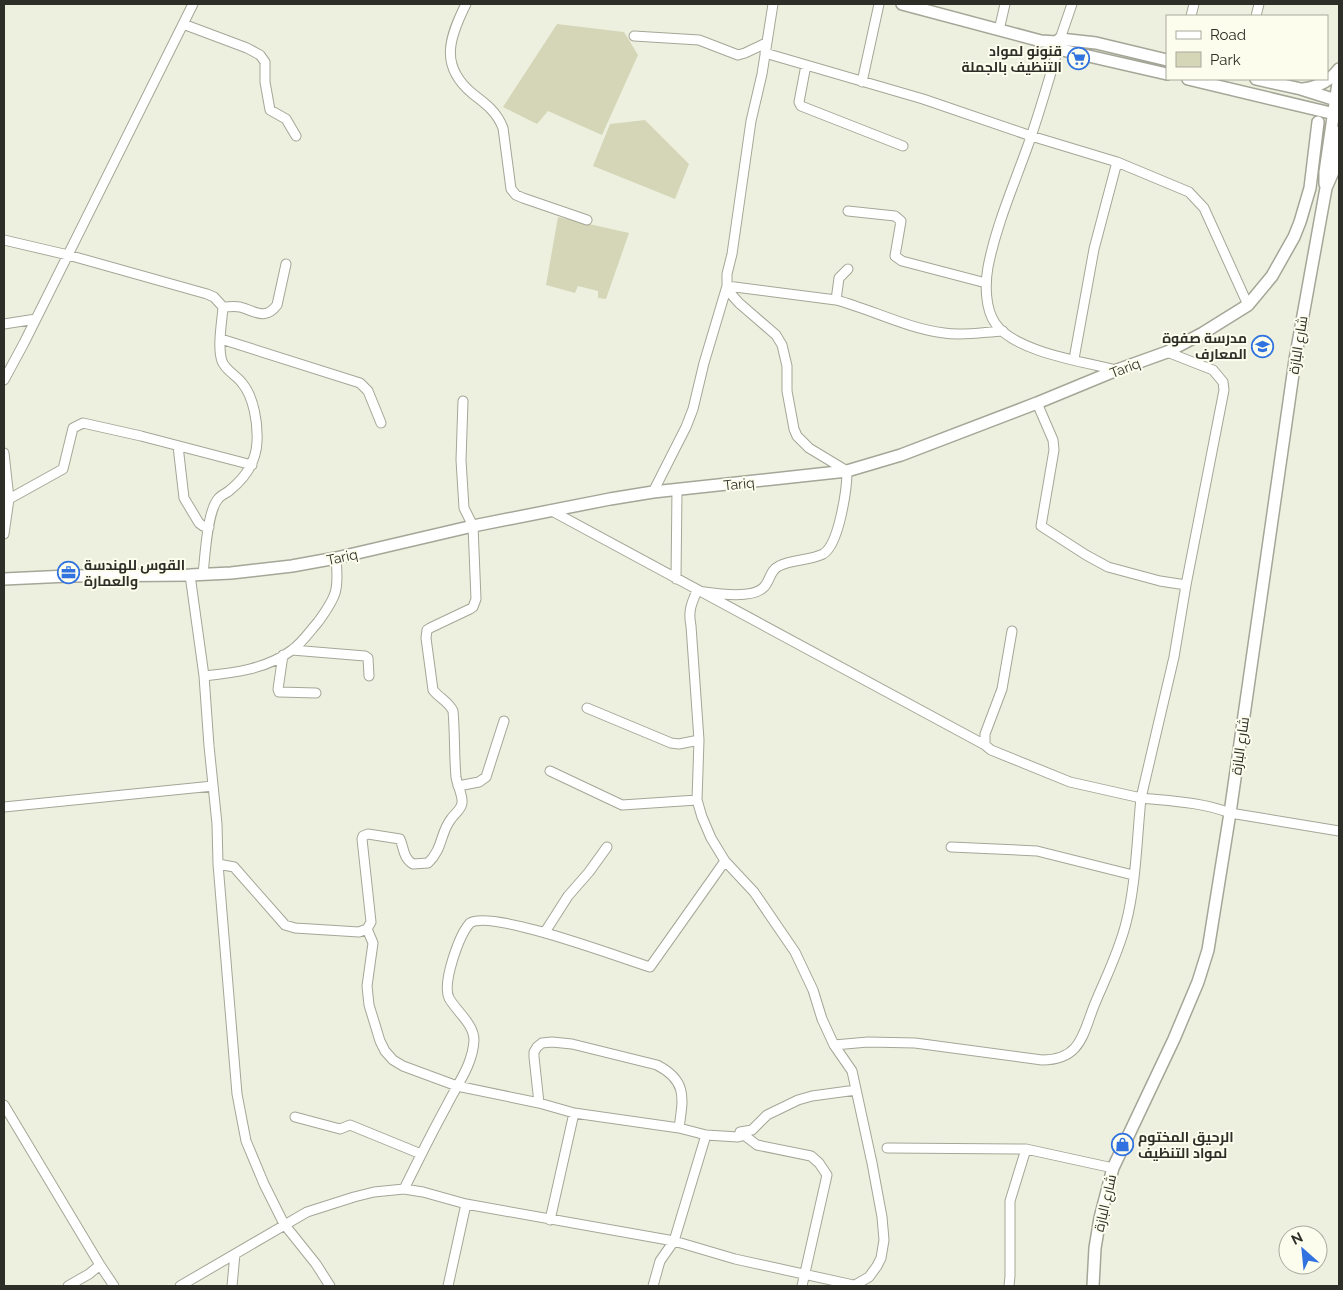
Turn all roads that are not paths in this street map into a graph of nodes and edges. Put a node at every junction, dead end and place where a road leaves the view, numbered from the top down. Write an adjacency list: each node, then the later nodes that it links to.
1 (193, 4): 8 (street)
2 (466, 4): 40 (street)
3 (773, 4): 11 (street)
4 (879, 4): 23 (street)
5 (902, 4): 9 (main road)
6 (1005, 4): 9 (street)
7 (1072, 4): 12 (street)
8 (182, 24): 30 (street); 42 (street)
9 (999, 30): 12 (main road)
10 (634, 36): 11 (street)
11 (766, 43): 13 (street)
12 (1058, 43): 14 (main road); 17 (main road); 31 (street)
13 (765, 53): 15 (street); 46 (street)
14 (1166, 60)
15 (806, 65): 23 (street); 33 (street)
16 (1339, 69): 21 (main road)
17 (1166, 74)
18 (1339, 76): 25 (main road, شارع البازة)
19 (1192, 80): 26 (main road)
20 (1260, 80): 24 (main road)
21 (1328, 80)
22 (1328, 80): 24 (main road)
23 (862, 82): 31 (street)
24 (1301, 89): 25 (main road)
25 (1337, 100): 27 (main road, شارع البازة)
26 (1298, 105): 27 (main road); 28 (main road)
27 (1336, 115): 32 (main road, شارع البازة)
28 (1318, 122): 32 (main road); 37 (main road, Tariq)
29 (1339, 132): 35 (main road, شارع البازة)
30 (296, 136)
31 (1031, 136): 34 (street); 45 (street)
32 (1329, 142): 36 (main road, شارع البازة)
33 (903, 146)
34 (1116, 162): 48 (street); 55 (street)
35 (1336, 168): 36 (main road, شارع البازة)
36 (1326, 188): 39 (main road, شارع البازة)
37 (1305, 206): 39 (main road); 48 (main road, Tariq)
38 (848, 211): 45 (street)
39 (1323, 211): 95 (main road, شارع البازة)
40 (587, 220)
41 (4, 240): 42 (street)
42 (68, 255): 49 (street); 50 (street)
43 (286, 264): 49 (street)
44 (848, 269): 47 (street)
45 (986, 282): 52 (street)
46 (727, 286): 47 (street); 64 (street); 66 (street)
47 (836, 300): 52 (street)
48 (1248, 305): 54 (main road, Tariq)
49 (223, 307): 53 (street)
50 (36, 319): 51 (street); 57 (street)
51 (4, 324)
52 (1003, 331): 55 (street)
53 (221, 339): 60 (street); 63 (street)
54 (1167, 352): 56 (main road, Tariq); 77 (street)
55 (1074, 359): 56 (street)
56 (1117, 370): 59 (main road, Tariq)
57 (4, 380)
58 (463, 401): 69 (street)
59 (1037, 403): 64 (main road, Tariq); 77 (street)
60 (381, 423)
61 (178, 446): 63 (street); 67 (street); 70 (street)
62 (4, 453): 67 (street)
63 (252, 465): 70 (street)
64 (847, 472): 65 (main road, Tariq); 78 (street)
65 (677, 490): 66 (main road, Tariq); 76 (street)
66 (653, 492): 68 (main road, Tariq)
67 (8, 499): 71 (street)
68 (550, 510): 69 (main road, Tariq); 76 (street)
69 (473, 526): 72 (main road, Tariq); 91 (street)
70 (209, 527): 73 (street)
71 (4, 534)
72 (336, 558): 73 (main road, Tariq); 80 (street)
73 (203, 574): 74 (main road, Tariq)
74 (190, 575): 75 (main road, Tariq); 82 (street)
75 (4, 579)
76 (676, 579): 78 (street)
77 (1186, 585): 92 (street)
78 (697, 591): 87 (street); 88 (street)
79 (1012, 631): 88 (street)
80 (292, 650): 81 (street); 83 (street)
81 (283, 656): 82 (street); 84 (street)
82 (204, 676): 90 (street)
83 (368, 676)
84 (316, 693)
85 (587, 708): 87 (street)
86 (504, 721): 91 (street)
87 (699, 740): 93 (street)
88 (985, 745): 92 (street)
89 (550, 771): 93 (street)
90 (213, 786): 94 (street); 100 (street)
91 (458, 786): 102 (street)
92 (1141, 798): 95 (street); 101 (street)
93 (697, 800): 99 (street)
94 (4, 807)
95 (1230, 813): 96 (street); 117 (main road, شارع البازة)
96 (1339, 830)
97 (607, 846): 103 (street)
98 (951, 846): 101 (street)
99 (724, 861): 103 (street); 104 (street)
100 (218, 864): 102 (street); 121 (street)
101 (1133, 875): 104 (street)
102 (367, 929): 105 (street)
103 (545, 932): 105 (street)
104 (834, 1046): 106 (street)
105 (457, 1086): 107 (street); 116 (street)
106 (856, 1090): 112 (street); 134 (street)
107 (539, 1103): 109 (street); 111 (street)
108 (4, 1105): 124 (street)
109 (574, 1113): 111 (street); 120 (street)
110 (295, 1117): 116 (street)
111 (679, 1128): 113 (street)
112 (740, 1132): 113 (street); 125 (street)
113 (706, 1135): 122 (street)
114 (887, 1148): 115 (street)
115 (1026, 1149): 117 (street); 135 (street)
116 (421, 1154): 118 (street)
117 (1113, 1168): 136 (main road, شارع البازة)
118 (404, 1189): 119 (street); 121 (street)
119 (466, 1204): 120 (street); 131 (street)
120 (550, 1220): 122 (street)
121 (284, 1224): 123 (street); 130 (street)
122 (674, 1241): 125 (street); 132 (street)
123 (234, 1254): 128 (street); 129 (street)
124 (100, 1265): 126 (street); 127 (street)
125 (805, 1274): 133 (street); 134 (street)
126 (68, 1286)
127 (114, 1286)
128 (180, 1286)
129 (232, 1286)
130 (330, 1286)
131 (448, 1286)
132 (653, 1286)
133 (802, 1286)
134 (856, 1286)
135 (1008, 1286)
136 (1093, 1286)

